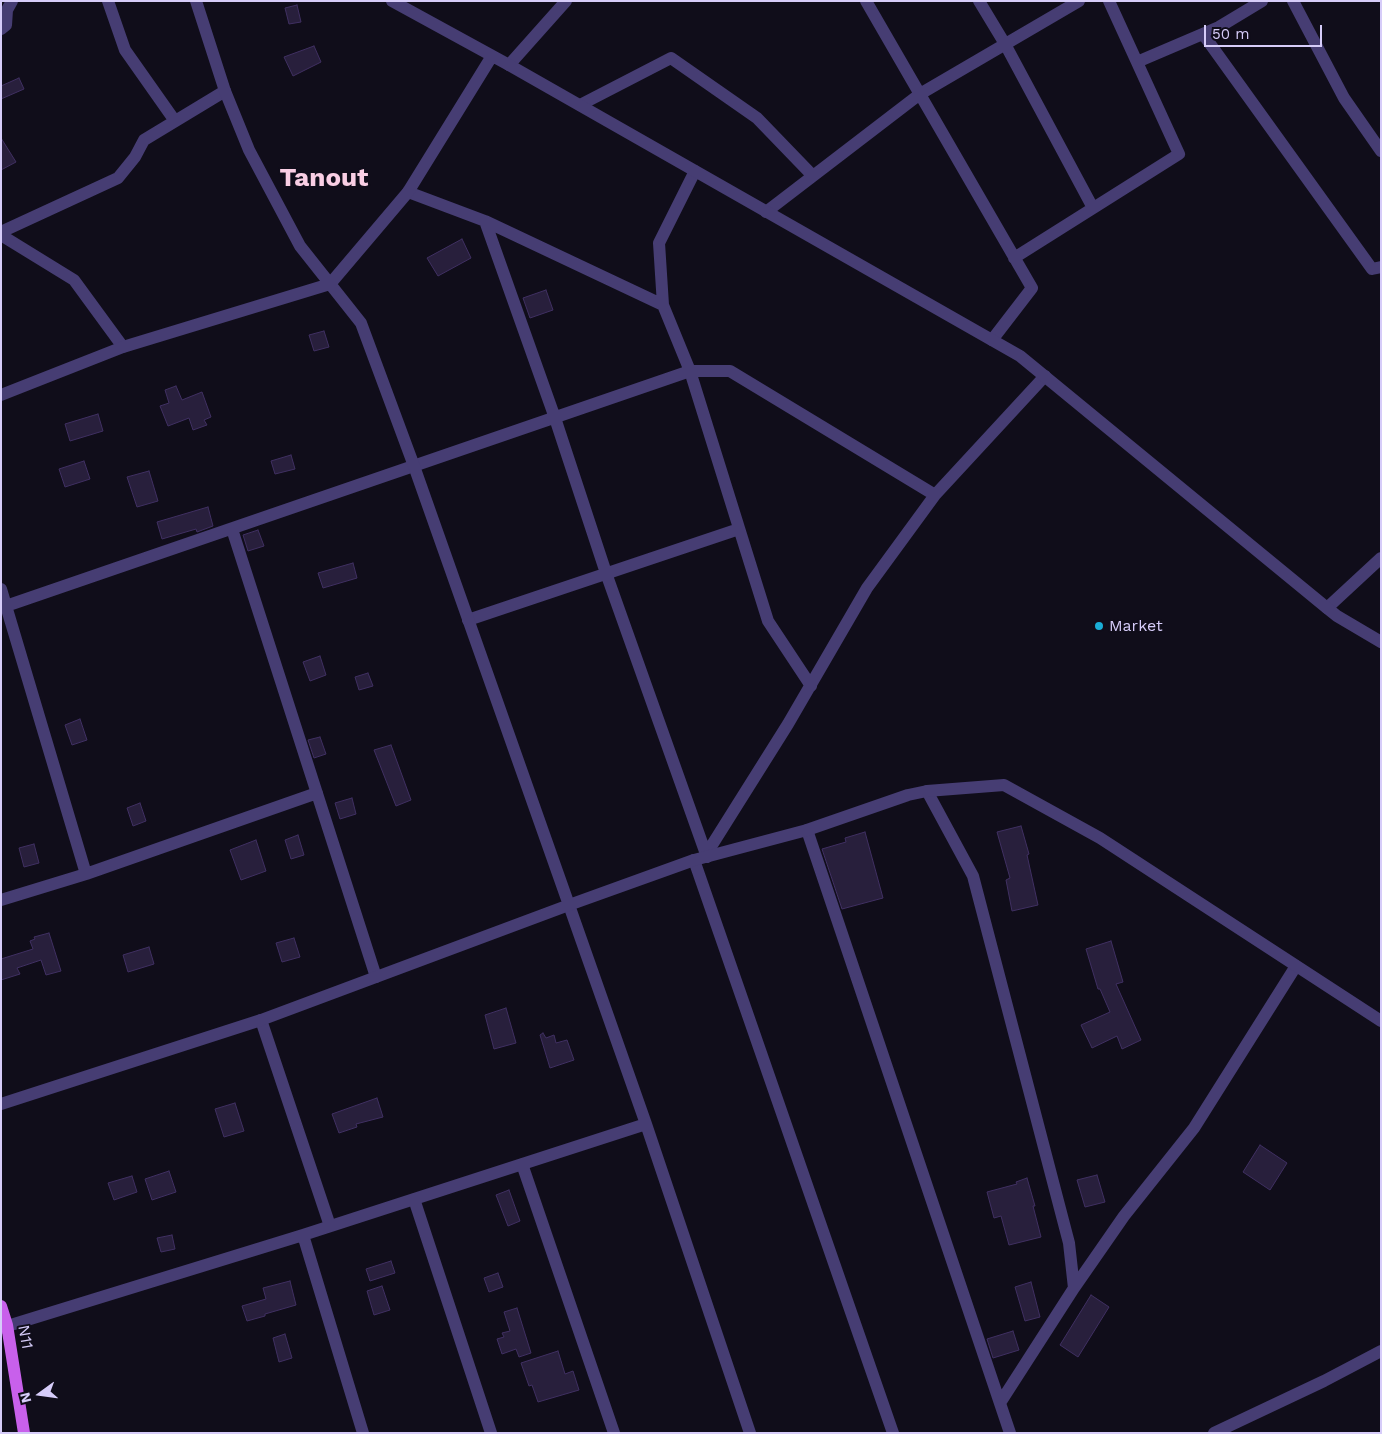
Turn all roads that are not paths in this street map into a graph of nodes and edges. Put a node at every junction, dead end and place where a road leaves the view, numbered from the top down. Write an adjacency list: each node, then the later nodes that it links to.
1 (12, 1): 12 (street)
2 (108, 1): 21 (street)
3 (196, 1): 18 (street)
4 (392, 1): 15 (street)
5 (566, 1): 17 (street)
6 (866, 1): 19 (street)
7 (979, 1): 14 (street)
8 (1079, 1): 14 (street)
9 (1109, 1): 16 (street)
10 (1262, 1): 13 (street)
11 (1293, 1): 22 (street)
12 (1, 29)
13 (1203, 34): 16 (street); 31 (street)
14 (1005, 44): 19 (street); 26 (street)
15 (492, 56): 17 (street); 25 (street)
16 (1137, 62): 26 (street)
17 (509, 65): 20 (street)
18 (224, 91): 21 (street); 32 (street)
19 (920, 94): 24 (street); 30 (street)
20 (580, 105): 23 (street); 24 (street)
21 (175, 121): 29 (street)
22 (1381, 151)
23 (695, 171): 27 (street); 33 (street)
24 (812, 176): 27 (street)
25 (408, 192): 28 (street); 32 (street)
26 (1093, 208): 30 (street)
27 (766, 212): 34 (street)
28 (485, 221): 33 (street); 39 (street)
29 (1, 234): 35 (street)
30 (1014, 258): 34 (street)
31 (1381, 267)
32 (330, 284): 35 (street); 40 (street)
33 (663, 305): 36 (street)
34 (992, 340): 37 (street)
35 (123, 347): 38 (street)
36 (690, 371): 39 (street); 41 (street); 43 (street)
37 (1044, 376): 41 (street); 48 (street)
38 (1, 395)
39 (555, 418): 40 (street); 45 (street)
40 (414, 466): 42 (street); 49 (street)
41 (935, 495): 51 (street)
42 (232, 529): 47 (street); 53 (street)
43 (739, 529): 45 (street); 51 (street)
44 (1381, 558): 48 (street)
45 (606, 573): 49 (street); 55 (street)
46 (1, 590): 47 (street)
47 (6, 606): 56 (street)
48 (1326, 608): 50 (street)
49 (468, 620): 58 (street)
50 (1381, 642)
51 (810, 686): 55 (street)
52 (927, 791): 54 (street); 59 (street); 69 (street)
53 (318, 793): 56 (street); 60 (street)
54 (807, 830): 55 (street); 73 (street)
55 (701, 858): 58 (street); 79 (street)
56 (86, 874): 57 (street)
57 (1, 900)
58 (569, 905): 60 (street); 64 (street)
59 (1296, 966): 62 (street); 69 (street)
60 (376, 977): 61 (street)
61 (261, 1020): 63 (street); 67 (street)
62 (1381, 1021)
63 (1, 1104)
64 (646, 1124): 65 (street); 78 (street)
65 (522, 1164): 66 (street); 77 (street)
66 (414, 1199): 67 (street); 76 (street)
67 (330, 1226): 68 (street)
68 (303, 1234): 71 (street); 75 (street)
69 (1074, 1288): 73 (street)
70 (1, 1306): 71 (main road, N11)
71 (4, 1327): 74 (main road, N11)
72 (1381, 1351): 81 (street)
73 (1000, 1403): 80 (street)
74 (24, 1433)
75 (363, 1433)
76 (491, 1433)
77 (614, 1433)
78 (750, 1433)
79 (893, 1433)
80 (1010, 1433)
81 (1214, 1433)

